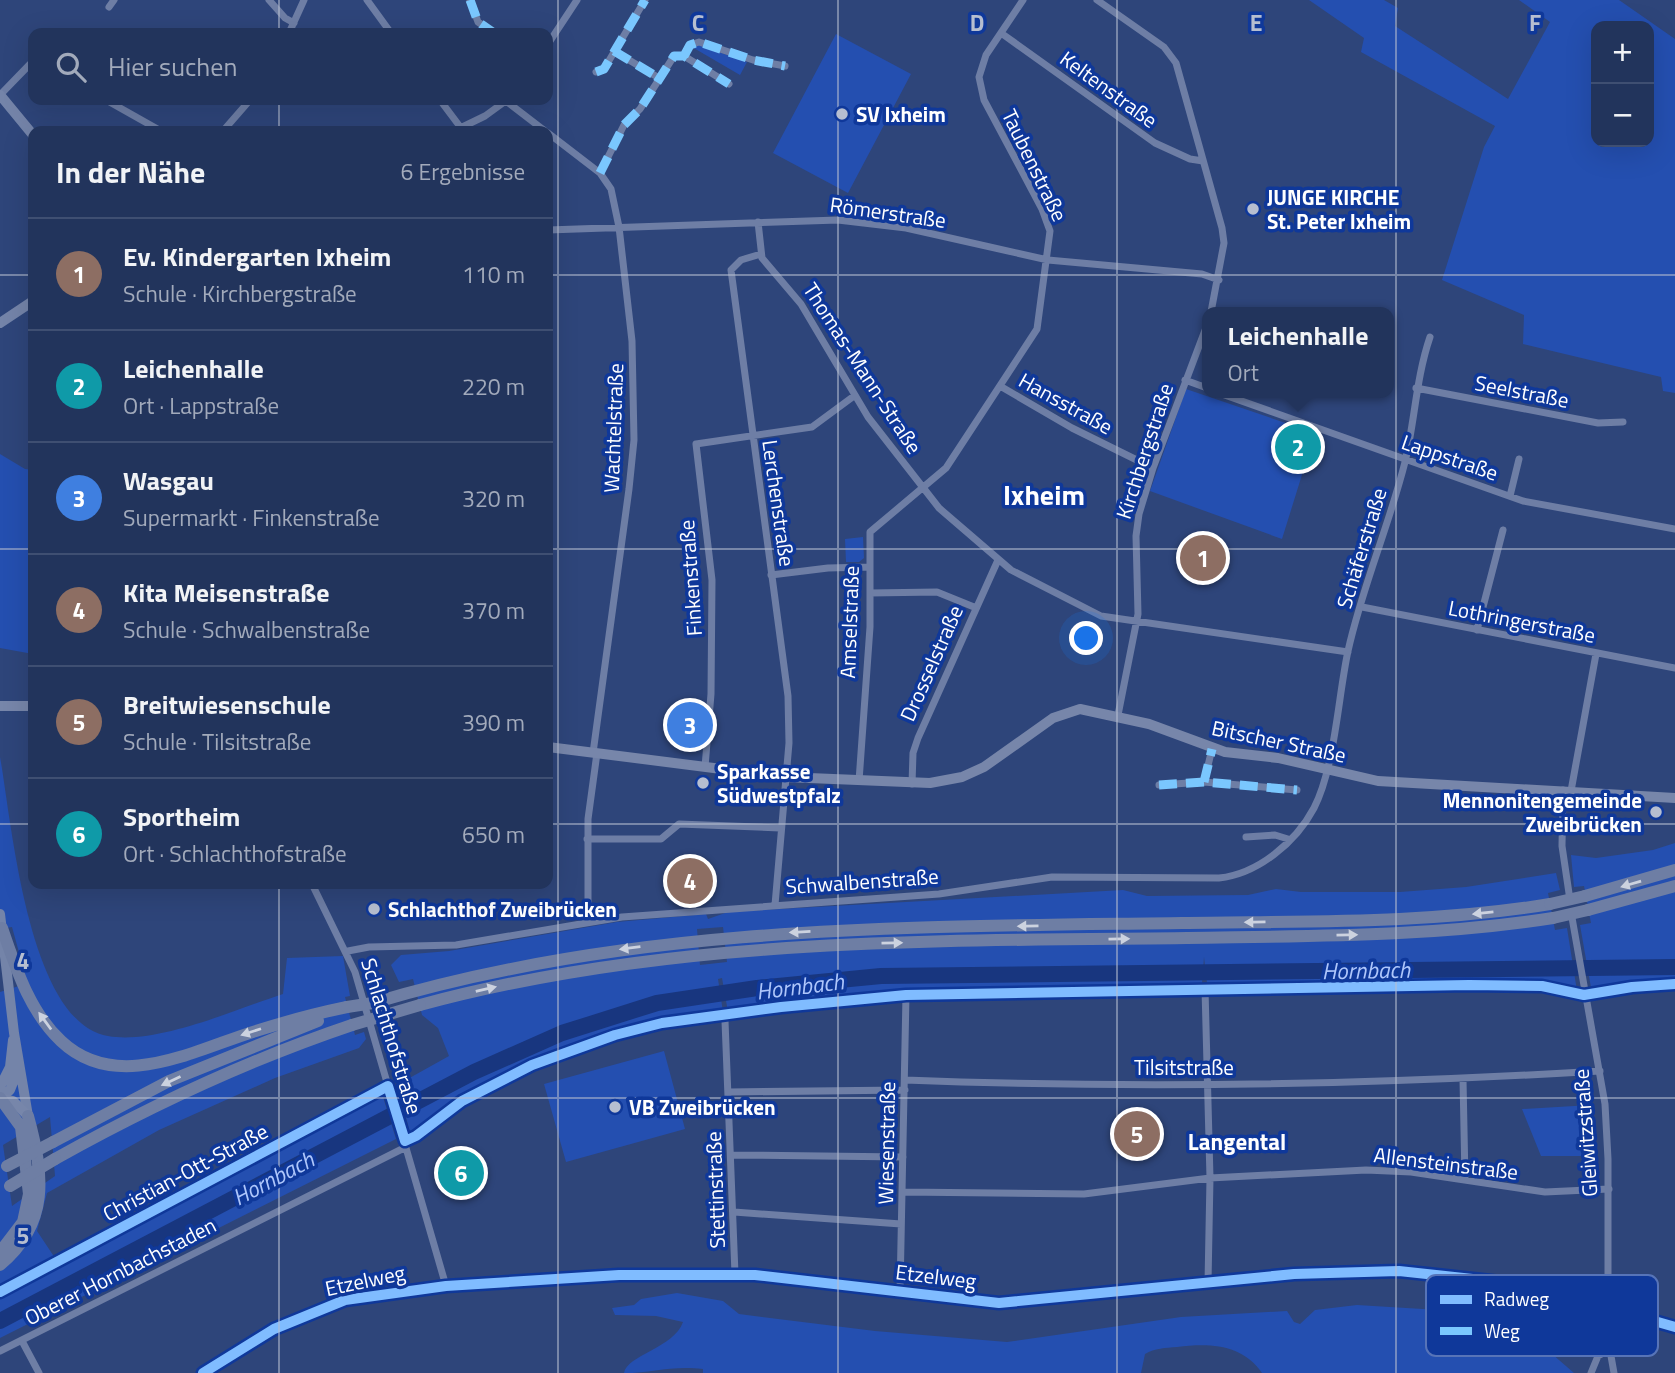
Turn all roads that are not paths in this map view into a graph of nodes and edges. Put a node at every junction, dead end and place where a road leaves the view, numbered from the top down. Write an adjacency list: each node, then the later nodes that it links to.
1 (114, 0): 10 (street)
2 (269, 0): 11 (street)
3 (304, 0): 11 (street)
4 (367, 0): 13 (street)
5 (470, 0): 14 (street)
6 (577, 0): 16 (street)
7 (645, 0): 17 (street)
8 (1023, 0): 15 (street, Taubenstraße)
9 (1097, 0): 37 (street)
10 (108, 7)
11 (294, 23): 12 (street)
12 (292, 28)
13 (387, 28)
14 (487, 28)
15 (1001, 33): 37 (street, Keltenstraße); 43 (street, Taubenstraße)
16 (553, 36)
17 (614, 51): 21 (street); 22 (street)
18 (684, 56): 20 (street); 22 (street); 23 (street)
19 (28, 66): 24 (street)
20 (785, 66)
21 (596, 72)
22 (659, 78): 38 (street)
23 (729, 83)
24 (0, 95): 35 (street)
25 (115, 105): 30 (street)
26 (246, 105): 31 (street)
27 (443, 105): 32 (street)
28 (498, 105): 33 (street)
29 (512, 105): 34 (street, Wachtelstraße)
30 (152, 126)
31 (227, 126)
32 (456, 126)
33 (463, 126)
34 (539, 126)
35 (28, 129)
36 (553, 137): 38 (street, Wachtelstraße)
37 (1203, 160): 44 (street)
38 (600, 173): 40 (street, Wachtelstraße)
39 (758, 222): 40 (street, Römerstraße); 42 (street); 43 (street, Römerstraße)
40 (619, 227): 41 (street, Römerstraße); 81 (street, Wachtelstraße)
41 (553, 230)
42 (761, 254): 54 (street, Thomas-Mann-Straße); 57 (street, Lerchenstraße)
43 (1048, 260): 44 (street, Römerstraße); 51 (street, Taubenstraße)
44 (1219, 280): 46 (street)
45 (28, 304): 47 (street)
46 (1212, 307)
47 (0, 323)
48 (1430, 337): 53 (street, Schäferstraße)
49 (1202, 338): 50 (street, Kirchbergstraße)
50 (1185, 380): 52 (street); 60 (street, Kirchbergstraße)
51 (1000, 386): 60 (street, Hansstraße); 61 (street, Taubenstraße)
52 (1202, 386)
53 (1416, 388): 56 (street, Seelstraße); 59 (street, Schäferstraße)
54 (855, 396): 57 (street); 61 (street, Thomas-Mann-Straße)
55 (1234, 398): 59 (street, Lappstraße)
56 (1623, 422)
57 (752, 435): 67 (street, Lerchenstraße); 82 (street, Finkenstraße)
58 (1519, 459): 62 (street)
59 (1405, 460): 62 (street, Lappstraße); 70 (street, Schäferstraße)
60 (1153, 468): 71 (street, Kirchbergstraße)
61 (922, 489): 65 (street, Thomas-Mann-Straße); 66 (street, Amselstraße)
62 (1510, 496): 63 (street, Lappstraße)
63 (1675, 529)
64 (1503, 530): 72 (street)
65 (998, 560): 69 (street, Drosselstraße); 71 (street, Thomas-Mann-Straße)
66 (869, 567): 67 (street); 68 (street, Amselstraße)
67 (771, 575): 84 (street, Lerchenstraße)
68 (870, 593): 69 (street); 85 (street, Amselstraße)
69 (974, 607): 87 (street, Drosselstraße)
70 (1362, 607): 72 (street, Lothringerstraße); 73 (street, Schäferstraße)
71 (1136, 622): 73 (street, Thomas-Mann-Straße); 78 (street, Kirchbergstraße)
72 (1477, 630): 74 (street, Lothringerstraße)
73 (1348, 652): 83 (street, Schäferstraße)
74 (1596, 654): 75 (street, Lothringerstraße); 90 (street, Gleiwitzstraße)
75 (1675, 668)
76 (0, 706): 77 (main road)
77 (28, 706)
78 (1118, 715): 80 (main road, Bitscher Straße); 87 (main road, Bitscher Straße)
79 (553, 748): 81 (main road, Bitscher Straße)
80 (1212, 749): 83 (main road, Bitscher Straße); 86 (street)
81 (595, 753): 82 (main road, Bitscher Straße); 94 (street, Wachtelstraße)
82 (705, 767): 84 (main road, Bitscher Straße)
83 (1326, 770): 90 (main road, Bitscher Straße); 95 (street, Schwalbenstraße)
84 (785, 777): 85 (main road, Bitscher Straße); 92 (street, Lerchenstraße)
85 (859, 781): 87 (main road, Bitscher Straße)
86 (1204, 782): 88 (street); 89 (street)
87 (912, 784)
88 (1159, 785)
89 (1297, 790)
90 (1567, 790): 91 (main road, Bitscher Straße); 110 (street, Gleiwitzstraße)
91 (1675, 798)
92 (780, 828): 94 (street); 99 (street, Lerchenstraße)
93 (1246, 837): 95 (street)
94 (587, 839): 101 (street, Wachtelstraße)
95 (1288, 839): 99 (street, Schwalbenstraße)
96 (1675, 870): 106 (highway, one-way to 106, bridge)
97 (1675, 886): 126 (highway, one-way to 97, bridge)
98 (315, 889): 103 (street, Schlachthofstraße)
99 (775, 905): 101 (street, Schwalbenstraße)
100 (0, 914): 102 (street)
101 (588, 920): 103 (street, Schwalbenstraße)
102 (2, 928): 106 (highway, one-way to 102); 108 (street)
103 (348, 951): 115 (street, Schlachthofstraße)
104 (1205, 989): 113 (street)
105 (906, 995): 112 (street, Wiesenstraße)
106 (348, 1009): 123 (highway, one-way to 123, bridge)
107 (724, 1021): 117 (street, Stettinstraße)
108 (13, 1032): 109 (street); 114 (street)
109 (19, 1066): 118 (street); 119 (street)
110 (1600, 1071): 111 (street, Tilsitstraße); 127 (street, Gleiwitzstraße)
111 (1463, 1079): 113 (street, Tilsitstraße); 125 (street)
112 (905, 1080): 113 (street, Tilsitstraße); 116 (street, Wiesenstraße)
113 (1207, 1085): 124 (street)
114 (0, 1087)
115 (389, 1090): 120 (street, Schlachthofstraße); 139 (street, Christian-Ott-Straße)
116 (905, 1090): 117 (street); 122 (street, Wiesenstraße)
117 (729, 1092): 121 (street, Stettinstraße)
118 (0, 1098): 119 (main road); 131 (highway)
119 (28, 1116): 132 (highway)
120 (406, 1147): 137 (street, Schlachthofstraße); 142 (street, Oberer Hornbachstaden)
121 (732, 1155): 122 (street); 129 (street, Stettinstraße)
122 (903, 1157): 128 (street, Wiesenstraße)
123 (4, 1168)
124 (1210, 1178): 125 (street, Allensteinstraße); 128 (street, Allensteinstraße); 136 (street)
125 (1465, 1180): 127 (street, Allensteinstraße)
126 (5, 1188)
127 (1609, 1189): 135 (street, Gleiwitzstraße)
128 (903, 1192): 130 (street, Wiesenstraße)
129 (734, 1212): 130 (street); 133 (street, Stettinstraße)
130 (901, 1224): 138 (street, Wiesenstraße)
131 (0, 1252)
132 (0, 1265)
133 (735, 1274): 137 (street, Etzelweg); 138 (street, Etzelweg)
134 (1436, 1275): 136 (street, Etzelweg)
135 (1609, 1275)
136 (1208, 1283): 138 (street, Etzelweg)
137 (446, 1286): 146 (street, Etzelweg)
138 (900, 1291)
139 (0, 1292)
140 (1658, 1322): 141 (street, Etzelweg)
141 (1675, 1327)
142 (22, 1340): 143 (street, Oberer Hornbachstaden); 145 (street)
143 (0, 1351)
144 (1598, 1356): 147 (street)
145 (39, 1373)
146 (204, 1373)
147 (1591, 1373)

